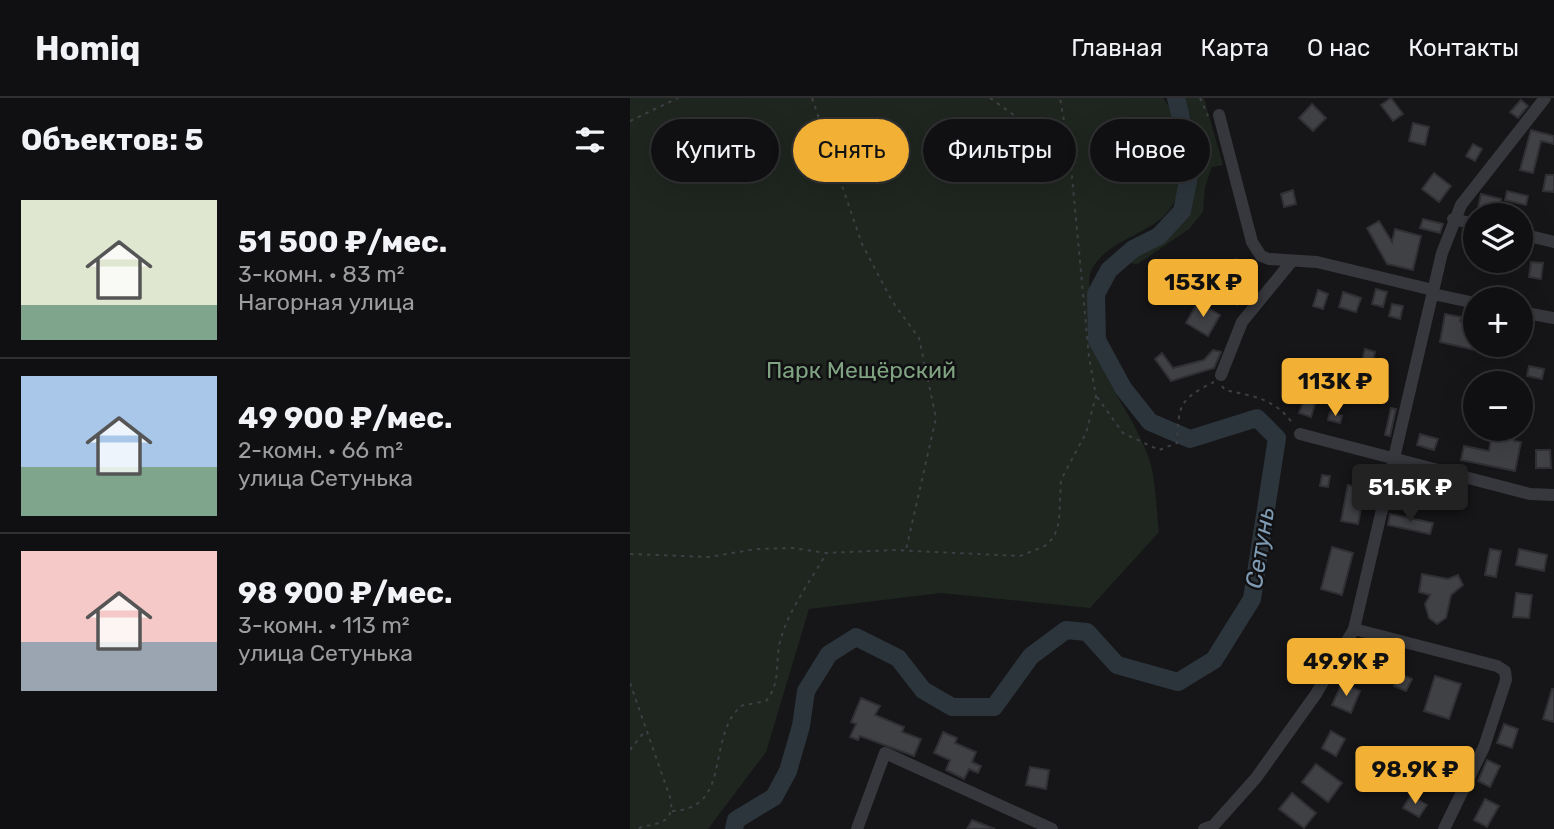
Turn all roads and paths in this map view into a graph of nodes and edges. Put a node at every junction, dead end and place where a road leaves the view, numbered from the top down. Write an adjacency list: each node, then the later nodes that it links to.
1 (678, 98): 9 (path)
2 (813, 98): 25 (path)
3 (990, 98): 7 (path)
4 (1060, 98): 8 (path)
5 (1545, 98): 11 (street)
6 (1219, 115): 15 (street)
7 (1019, 119)
8 (1064, 119)
9 (630, 121)
10 (1072, 182): 21 (path)
11 (1453, 219): 12 (street); 16 (street)
12 (1463, 221)
13 (1533, 237): 14 (street)
14 (1554, 242)
15 (1292, 261): 16 (street); 20 (street)
16 (1433, 292): 17 (street); 23 (street)
17 (1463, 300)
18 (1533, 314): 19 (street)
19 (1554, 318)
20 (1221, 375)
21 (1096, 397): 22 (path); 25 (path)
22 (1300, 435): 23 (street)
23 (1394, 458): 24 (street); 28 (street)
24 (1554, 495)
25 (906, 551): 26 (path)
26 (826, 553): 27 (path); 32 (path)
27 (630, 554)
28 (1354, 629): 36 (street); 37 (street)
29 (630, 684): 30 (path)
30 (644, 731): 31 (path); 32 (path)
31 (630, 750)
32 (672, 811): 33 (path)
33 (636, 829)
34 (858, 829): 35 (street)
35 (1052, 829)
36 (1204, 829)
37 (1444, 829)

